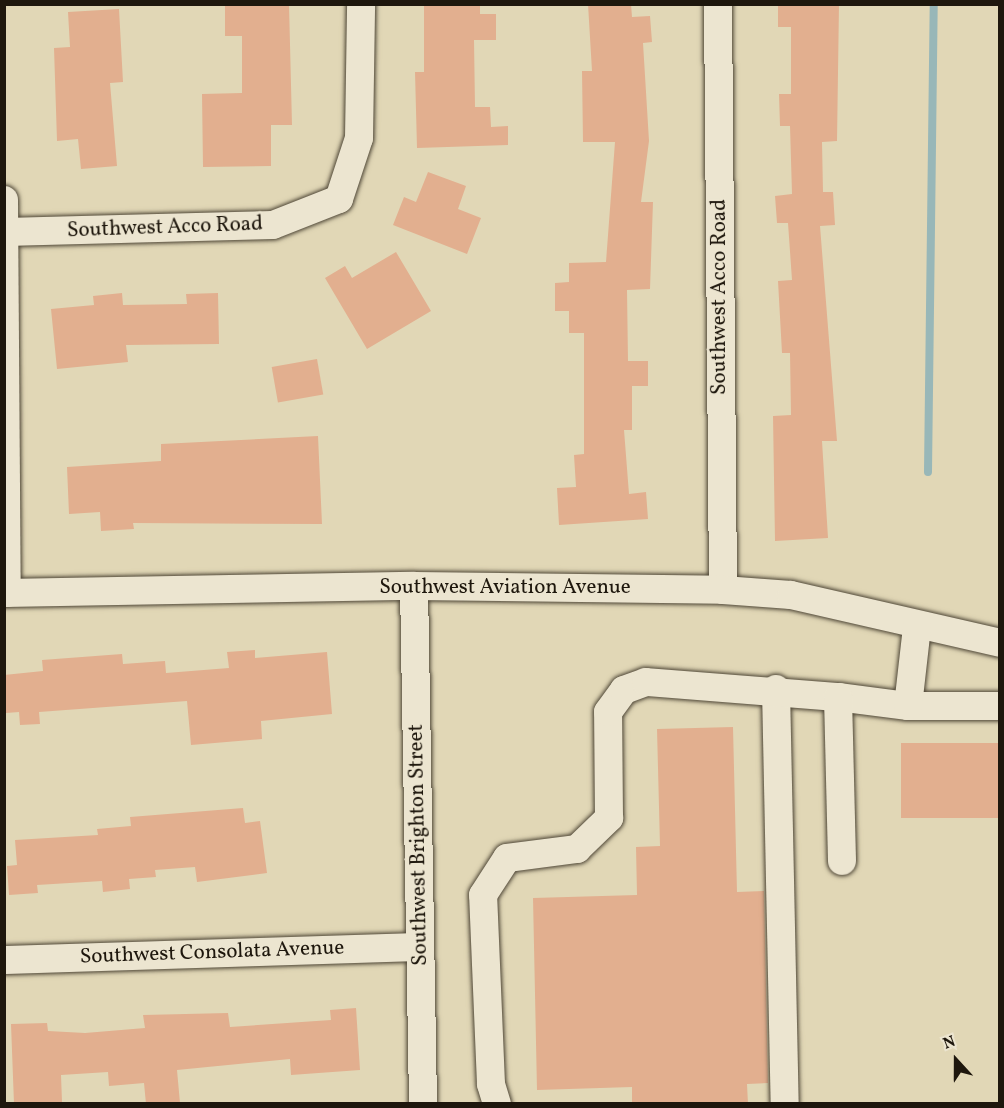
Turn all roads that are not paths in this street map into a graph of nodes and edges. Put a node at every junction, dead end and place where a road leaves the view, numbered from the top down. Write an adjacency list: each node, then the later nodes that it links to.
1 (361, 4): 4 (street, Southwest Acco Road)
2 (718, 4): 6 (street, Southwest Acco Road)
3 (4, 200): 4 (street)
4 (5, 232): 7 (street)
5 (414, 586): 6 (street, Southwest Aviation Avenue); 7 (street, Southwest Aviation Avenue); 15 (street, Southwest Brighton Street)
6 (723, 590): 8 (street, Southwest Aviation Avenue)
7 (6, 593)
8 (917, 627): 9 (street, Southwest Aviation Avenue); 12 (street)
9 (999, 643)
10 (776, 688): 11 (street); 18 (street); 19 (street)
11 (838, 697): 12 (street); 14 (street)
12 (908, 706): 13 (street)
13 (999, 706)
14 (842, 861)
15 (420, 947): 16 (street, Southwest Consolata Avenue); 17 (street, Southwest Brighton Street)
16 (4, 960)
17 (423, 1104)
18 (497, 1104)
19 (785, 1104)

